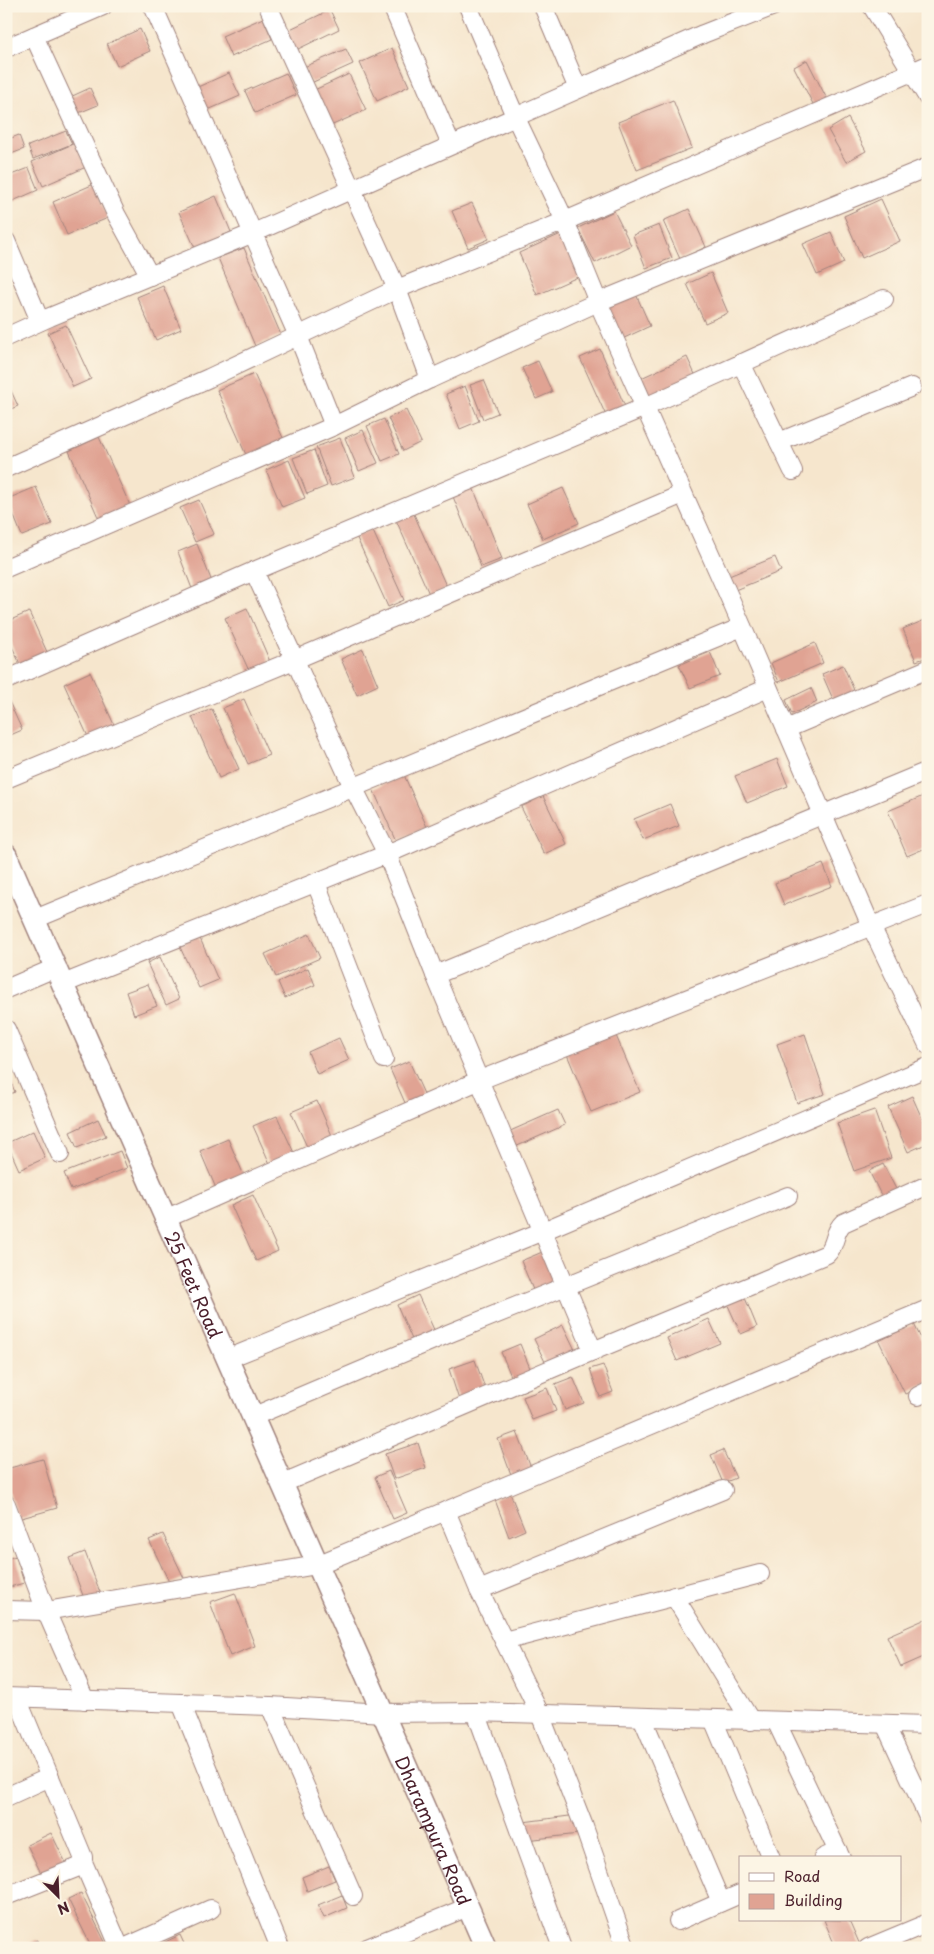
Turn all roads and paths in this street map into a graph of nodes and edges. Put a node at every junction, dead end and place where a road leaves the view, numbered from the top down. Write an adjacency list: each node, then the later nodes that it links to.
1 (103, 6): 9 (street)
2 (153, 6): 19 (street)
3 (268, 6): 17 (street)
4 (392, 6): 15 (street)
5 (468, 6): 14 (street)
6 (543, 6): 12 (street)
7 (774, 6): 12 (street)
8 (872, 6): 11 (street)
9 (34, 36): 10 (street); 21 (street)
10 (6, 48)
11 (920, 68): 13 (street); 18 (street)
12 (578, 89): 14 (street)
13 (928, 98)
14 (515, 116): 15 (street); 18 (street)
15 (451, 144): 17 (street)
16 (928, 167): 24 (street)
17 (352, 189): 19 (street); 22 (street)
18 (565, 221): 22 (street); 24 (street)
19 (251, 234): 21 (street); 26 (street)
20 (6, 241): 25 (street)
21 (150, 276): 25 (street)
22 (397, 289): 26 (street); 29 (street)
23 (884, 300): 28 (street)
24 (598, 302): 29 (street); 31 (street)
25 (40, 321): 27 (street)
26 (298, 336): 32 (street); 34 (street)
27 (6, 337)
28 (741, 363): 31 (street); 33 (street)
29 (430, 379): 32 (street)
30 (912, 387): 33 (street)
31 (645, 407): 36 (street); 38 (street)
32 (334, 426): 37 (street)
33 (779, 442): 35 (street)
34 (6, 468)
35 (793, 470)
36 (682, 494): 39 (street); 40 (street)
37 (6, 568)
38 (254, 570): 40 (street); 42 (street)
39 (742, 627): 43 (street); 47 (street)
40 (294, 660): 46 (street); 47 (street)
41 (928, 669): 44 (street)
42 (6, 680)
43 (768, 688): 44 (street); 50 (street)
44 (786, 730): 48 (street)
45 (928, 771): 48 (street)
46 (6, 779)
47 (353, 787): 50 (street); 53 (street)
48 (823, 815): 54 (street); 55 (street)
49 (6, 854): 53 (street, 25 Feet Road)
50 (387, 854): 51 (street); 55 (street)
51 (316, 883): 56 (street); 60 (street)
52 (928, 904): 54 (street)
53 (35, 920): 56 (street, 25 Feet Road)
54 (871, 926): 59 (street); 62 (street)
55 (435, 975): 62 (street)
56 (60, 976): 57 (street); 66 (street, 25 Feet Road)
57 (6, 988)
58 (6, 1029): 63 (street)
59 (928, 1045)
60 (384, 1059)
61 (928, 1067): 67 (street)
62 (480, 1080): 66 (street); 67 (street)
63 (60, 1154)
64 (928, 1185): 70 (street)
65 (788, 1196): 68 (street)
66 (165, 1219): 71 (street, 25 Feet Road)
67 (543, 1231): 68 (street); 71 (street)
68 (566, 1288): 70 (street); 72 (street)
69 (928, 1309): 76 (street)
70 (593, 1351): 73 (street)
71 (227, 1359): 72 (street, 25 Feet Road)
72 (252, 1417): 73 (street, 25 Feet Road)
73 (282, 1484): 77 (street, 25 Feet Road)
74 (723, 1490): 79 (street)
75 (6, 1504): 82 (street)
76 (446, 1511): 77 (street); 79 (street)
77 (317, 1565): 82 (street); 89 (street, 25 Feet Road)
78 (760, 1574): 80 (street)
79 (479, 1590): 83 (street)
80 (674, 1596): 83 (street); 93 (street)
81 (6, 1610): 82 (street)
82 (46, 1611): 85 (street)
83 (504, 1641): 90 (street)
84 (12, 1698): 85 (street); 97 (street)
85 (85, 1700): 86 (street)
86 (181, 1703): 87 (street); 112 (street)
87 (270, 1706): 89 (street); 105 (street)
88 (476, 1712): 89 (street); 90 (street); 115 (street)
89 (383, 1713): 107 (street, Dharampura Road)
90 (540, 1714): 91 (street); 116 (street)
91 (642, 1717): 92 (street); 106 (street)
92 (713, 1719): 93 (street); 100 (street)
93 (751, 1720): 94 (street)
94 (776, 1721): 95 (street); 101 (street)
95 (885, 1724): 96 (street); 99 (street)
96 (928, 1725)
97 (50, 1777): 98 (street); 102 (street)
98 (6, 1797)
99 (928, 1817)
100 (770, 1856)
101 (834, 1856)
102 (83, 1862): 104 (street); 111 (street)
103 (739, 1894): 106 (street)
104 (6, 1896)
105 (353, 1896)
106 (721, 1902): 109 (street)
107 (468, 1907): 113 (street); 114 (street, Dharampura Road)
108 (211, 1909): 111 (street)
109 (678, 1921)
110 (928, 1923): 117 (street)
111 (122, 1948)
112 (280, 1948)
113 (367, 1948)
114 (486, 1948)
115 (562, 1948)
116 (626, 1948)
117 (868, 1948)

